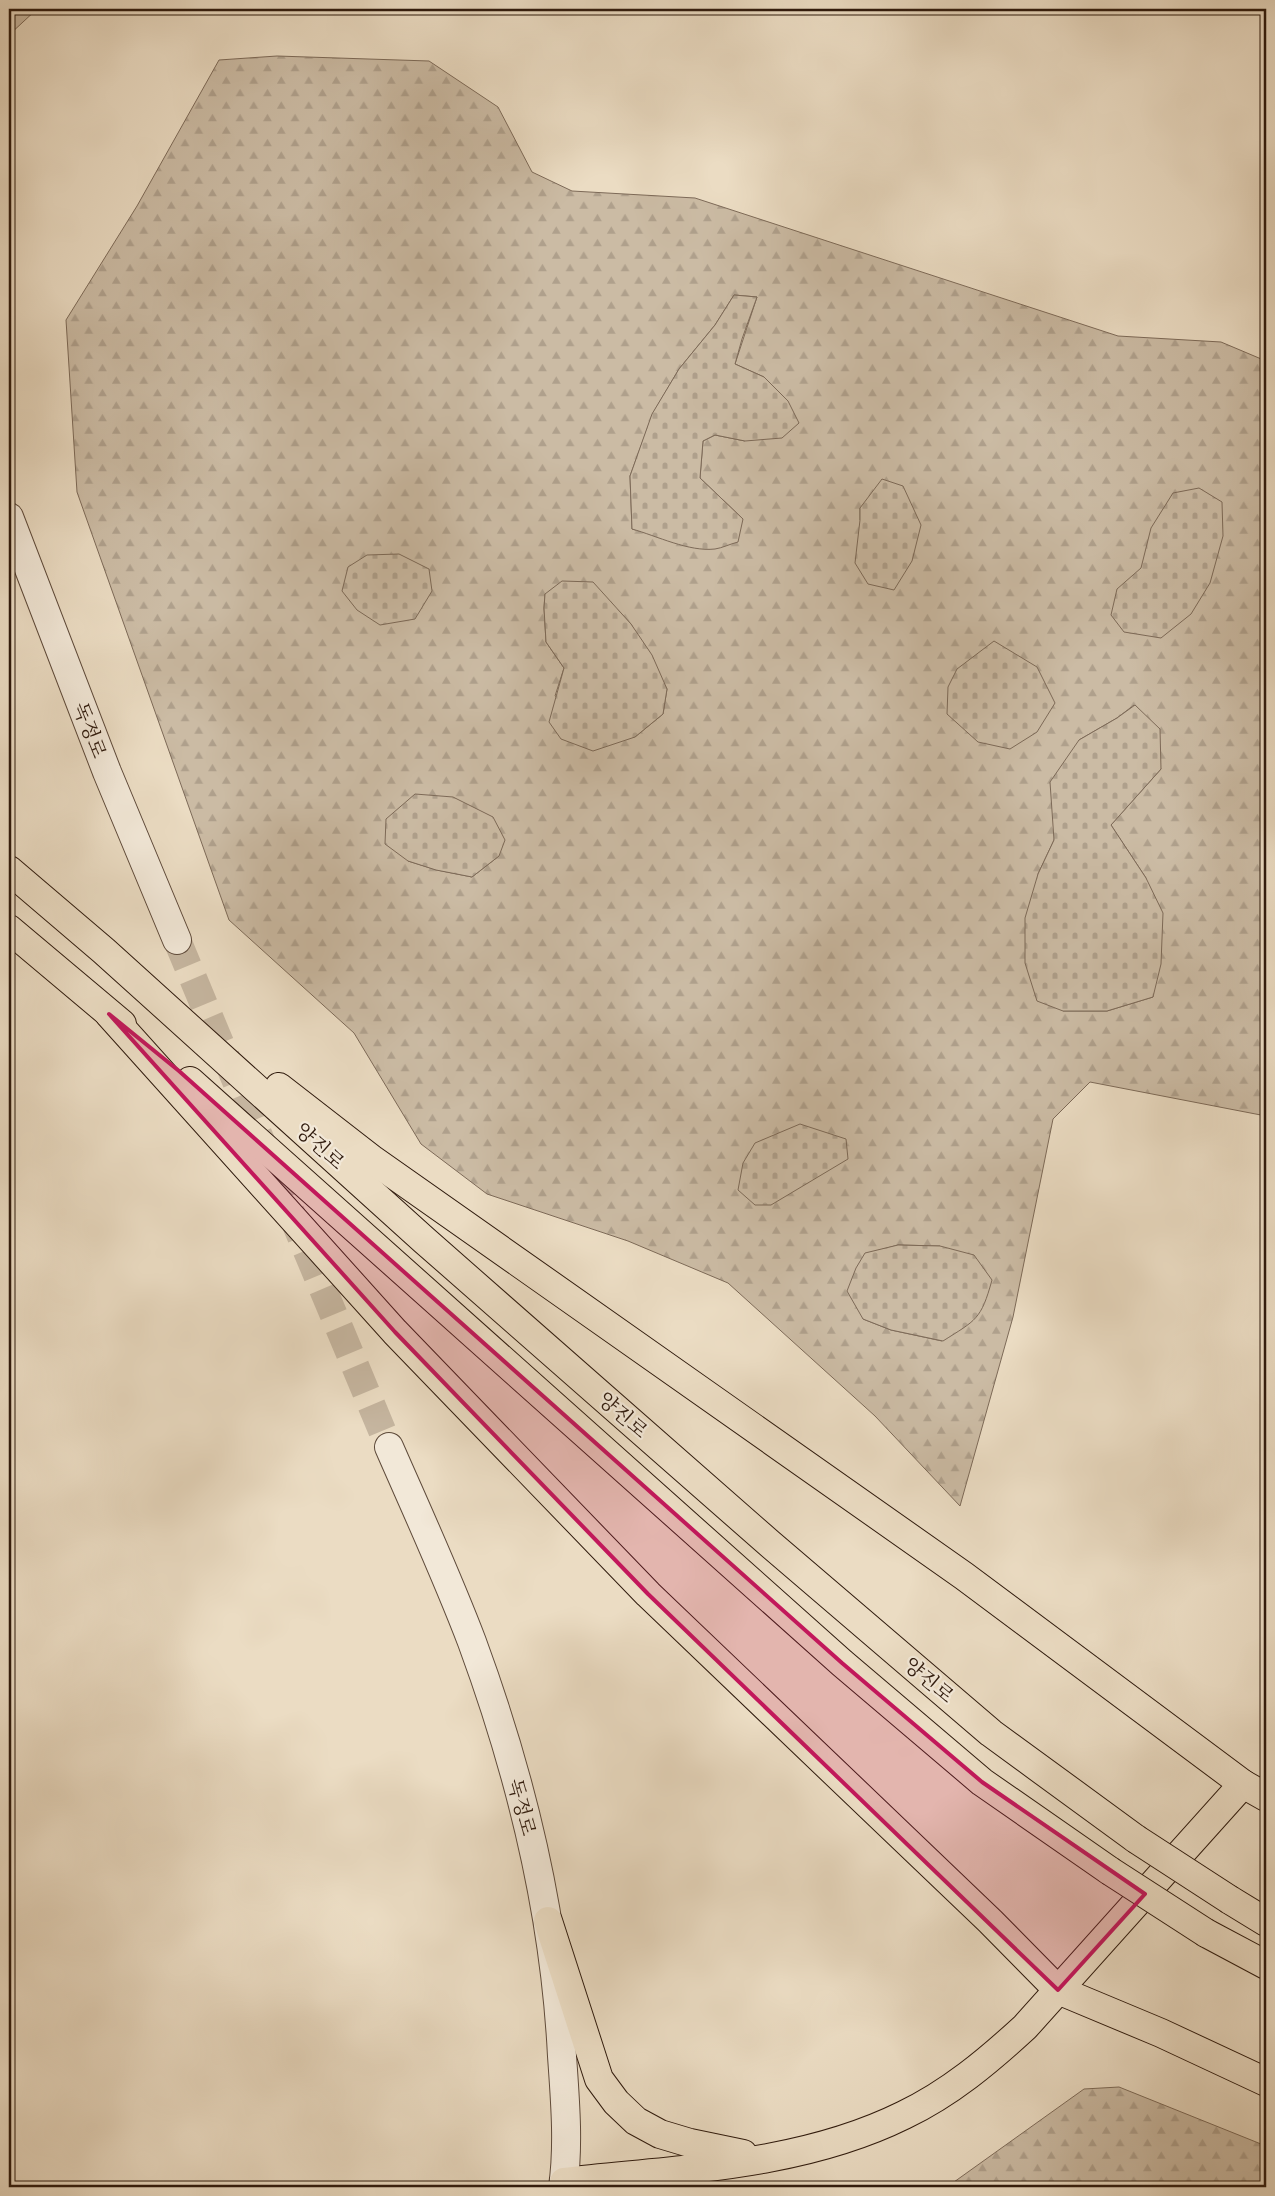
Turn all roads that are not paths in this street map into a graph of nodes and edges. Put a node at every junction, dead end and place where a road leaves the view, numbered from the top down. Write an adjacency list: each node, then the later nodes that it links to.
1 (9, 517): 4 (street, 독정로)
2 (9, 870): 5 (main road, 양진로)
3 (9, 929): 6 (main road, 양진로)
4 (177, 940)
5 (104, 951): 8 (main road); 11 (main road, 양진로, bridge)
6 (109, 1014): 12 (main road, 양진로, bridge); 13 (main road)
7 (389, 1446): 10 (street, 독정로)
8 (1243, 1784): 9 (main road); 13 (main road)
9 (1266, 1797)
10 (548, 1921): 15 (main road); 16 (street, 독정로)
11 (1266, 1922)
12 (1266, 1965)
13 (1058, 1990): 14 (main road); 15 (main road)
14 (1266, 2082)
15 (764, 2158): 16 (main road); 17 (main road)
16 (563, 2184)
17 (689, 2187)

